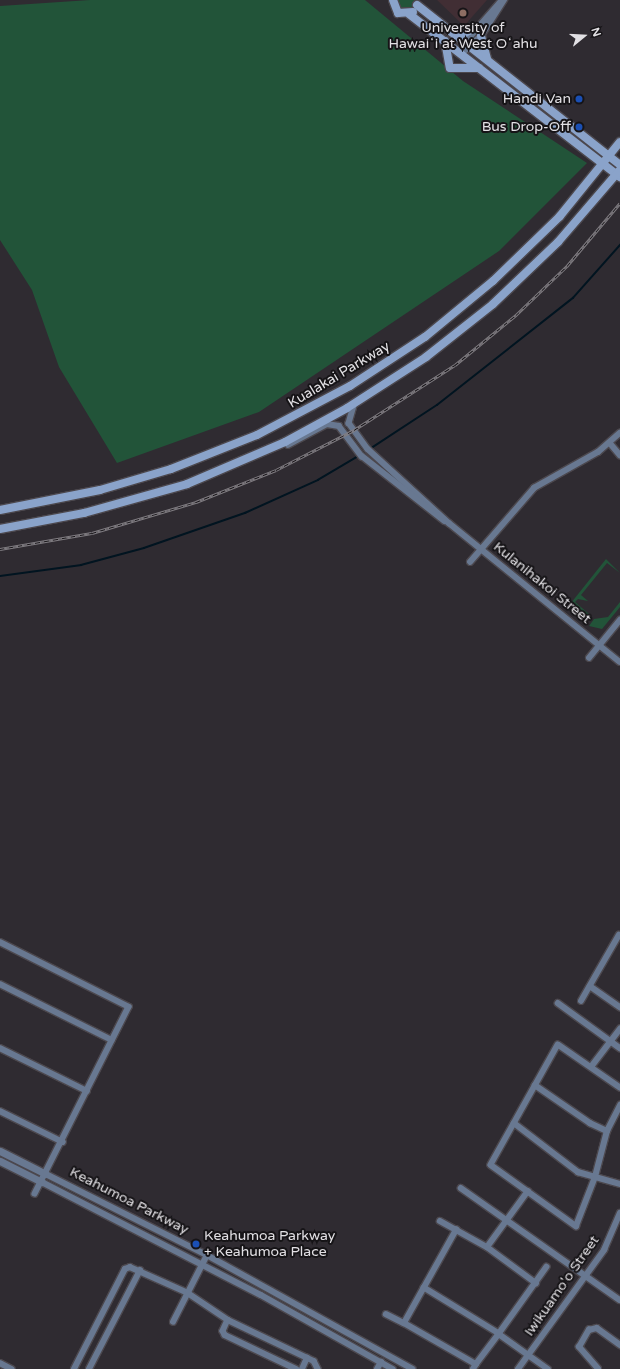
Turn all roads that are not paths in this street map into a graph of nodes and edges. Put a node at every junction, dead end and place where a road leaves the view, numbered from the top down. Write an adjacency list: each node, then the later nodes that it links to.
1 (393, 0): 4 (main road)
2 (503, 0): 5 (street); 7 (street)
3 (416, 2): 4 (main road); 6 (main road)
4 (409, 14): 8 (main road)
5 (477, 27): 6 (main road); 9 (street)
6 (449, 31): 9 (main road)
7 (482, 36): 9 (street); 11 (main road)
8 (444, 40): 10 (main road); 12 (main road)
9 (468, 46): 10 (street); 11 (main road)
10 (461, 54): 12 (main road); 13 (main road)
11 (490, 63): 15 (main road)
12 (450, 68): 13 (main road)
13 (481, 69): 16 (main road)
14 (620, 142): 15 (main road, Kualakai Parkway)
15 (610, 156): 16 (main road, Kualakai Parkway); 17 (main road)
16 (604, 164): 18 (main road); 24 (main road, Kualakai Parkway)
17 (620, 165)
18 (619, 174): 19 (main road)
19 (360, 401): 23 (main road); 25 (street, Kulanihakoi Street)
20 (620, 434): 21 (street)
21 (610, 443): 22 (street); 27 (street)
22 (620, 455)
23 (243, 461): 25 (street, Kulanihakoi Street); 26 (main road)
24 (0, 510)
25 (449, 522): 27 (street, Kulanihakoi Street)
26 (0, 529)
27 (481, 549): 28 (street); 30 (street, Kulanihakoi Street)
28 (470, 562)
29 (620, 620): 30 (street)
30 (600, 645): 31 (street); 32 (street, Kulanihakoi Street)
31 (589, 658)
32 (620, 662)
33 (620, 935): 36 (street)
34 (0, 942): 41 (street)
35 (0, 984): 41 (street)
36 (590, 986): 37 (street); 39 (street)
37 (581, 1001)
38 (558, 1003): 42 (street)
39 (620, 1007)
40 (620, 1029): 42 (street)
41 (112, 1040): 48 (street)
42 (611, 1041): 44 (street); 45 (street)
43 (0, 1048): 48 (street)
44 (620, 1048)
45 (591, 1067): 46 (street); 47 (street)
46 (535, 1085): 51 (street); 52 (street)
47 (620, 1088)
48 (87, 1091): 53 (street)
49 (620, 1105): 52 (street)
50 (0, 1110): 53 (street)
51 (514, 1123): 57 (street); 61 (street)
52 (607, 1131): 57 (street)
53 (63, 1142): 56 (street)
54 (0, 1151): 56 (street, Keahumoa Parkway)
55 (0, 1161): 58 (street, Keahumoa Parkway)
56 (46, 1174): 58 (street); 68 (street, Keahumoa Parkway)
57 (595, 1177): 59 (street); 61 (street)
58 (42, 1182): 62 (street); 69 (street, Keahumoa Parkway)
59 (620, 1184)
60 (461, 1188): 64 (street)
61 (528, 1191): 64 (street)
62 (35, 1194)
63 (620, 1213): 72 (street, Iwikuamo'o Street)
64 (507, 1218): 67 (street); 72 (street)
65 (440, 1221): 66 (street)
66 (456, 1230): 67 (street); 74 (street)
67 (487, 1247): 73 (street)
68 (207, 1255): 69 (street); 96 (street, Keahumoa Parkway)
69 (202, 1265): 75 (street); 85 (street, Keahumoa Parkway)
70 (547, 1267): 73 (street)
71 (140, 1270): 75 (street); 89 (street); 90 (street)
72 (586, 1275): 76 (street); 83 (street, Iwikuamo'o Street)
73 (536, 1283): 81 (street)
74 (424, 1288): 80 (street); 81 (street)
75 (188, 1293): 78 (street); 79 (street)
76 (620, 1300)
77 (386, 1314): 80 (street)
78 (228, 1320): 84 (street); 91 (street)
79 (173, 1322)
80 (404, 1323): 87 (street)
81 (499, 1334): 83 (street); 87 (street)
82 (620, 1345): 99 (street)
83 (529, 1354): 97 (street, Iwikuamo'o Street); 98 (street)
84 (307, 1358): 92 (street); 93 (street)
85 (381, 1362): 94 (street); 95 (street, Keahumoa Parkway)
86 (0, 1363): 88 (street)
87 (475, 1366)
88 (12, 1369)
89 (74, 1369)
90 (89, 1369)
91 (296, 1369)
92 (302, 1369)
93 (318, 1369)
94 (377, 1369)
95 (393, 1369)
96 (413, 1369)
97 (518, 1369)
98 (548, 1369)
99 (598, 1369)

